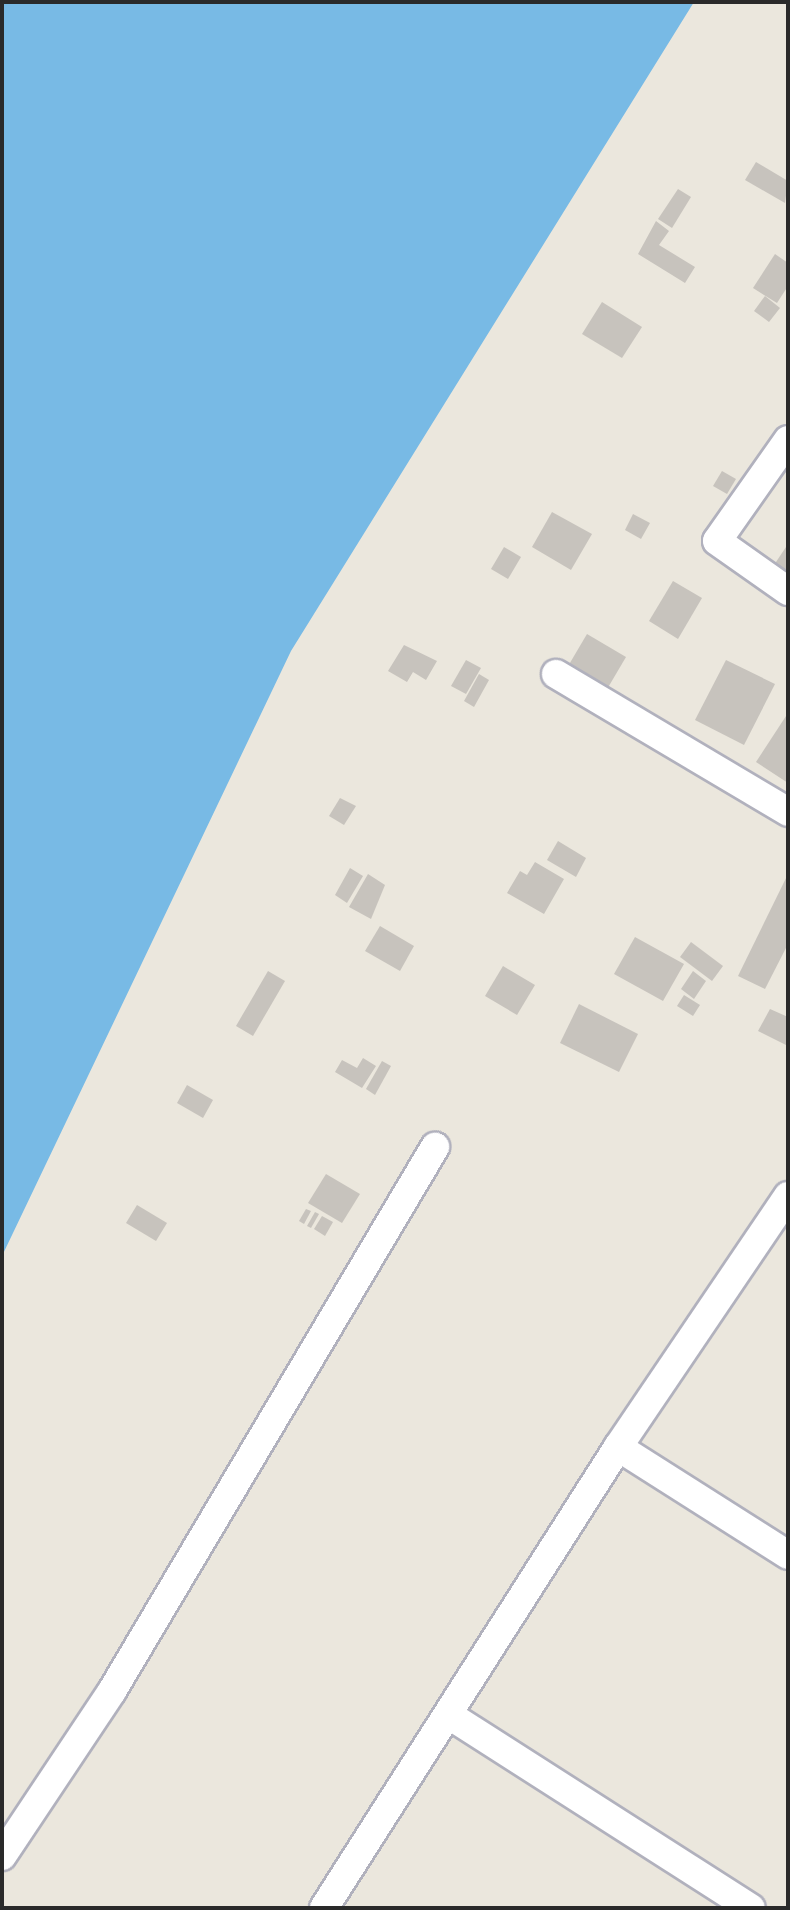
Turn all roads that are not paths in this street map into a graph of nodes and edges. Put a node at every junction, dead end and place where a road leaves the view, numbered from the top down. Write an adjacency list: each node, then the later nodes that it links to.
1 (788, 440): 2 (street)
2 (788, 591)
3 (556, 674): 4 (street)
4 (788, 812)
5 (435, 1147): 10 (street)
6 (788, 1196): 7 (street)
7 (618, 1447): 8 (street); 9 (street)
8 (788, 1555)
9 (449, 1715): 11 (street); 12 (street)
10 (2, 1856)
11 (324, 1908)
12 (751, 1908)

